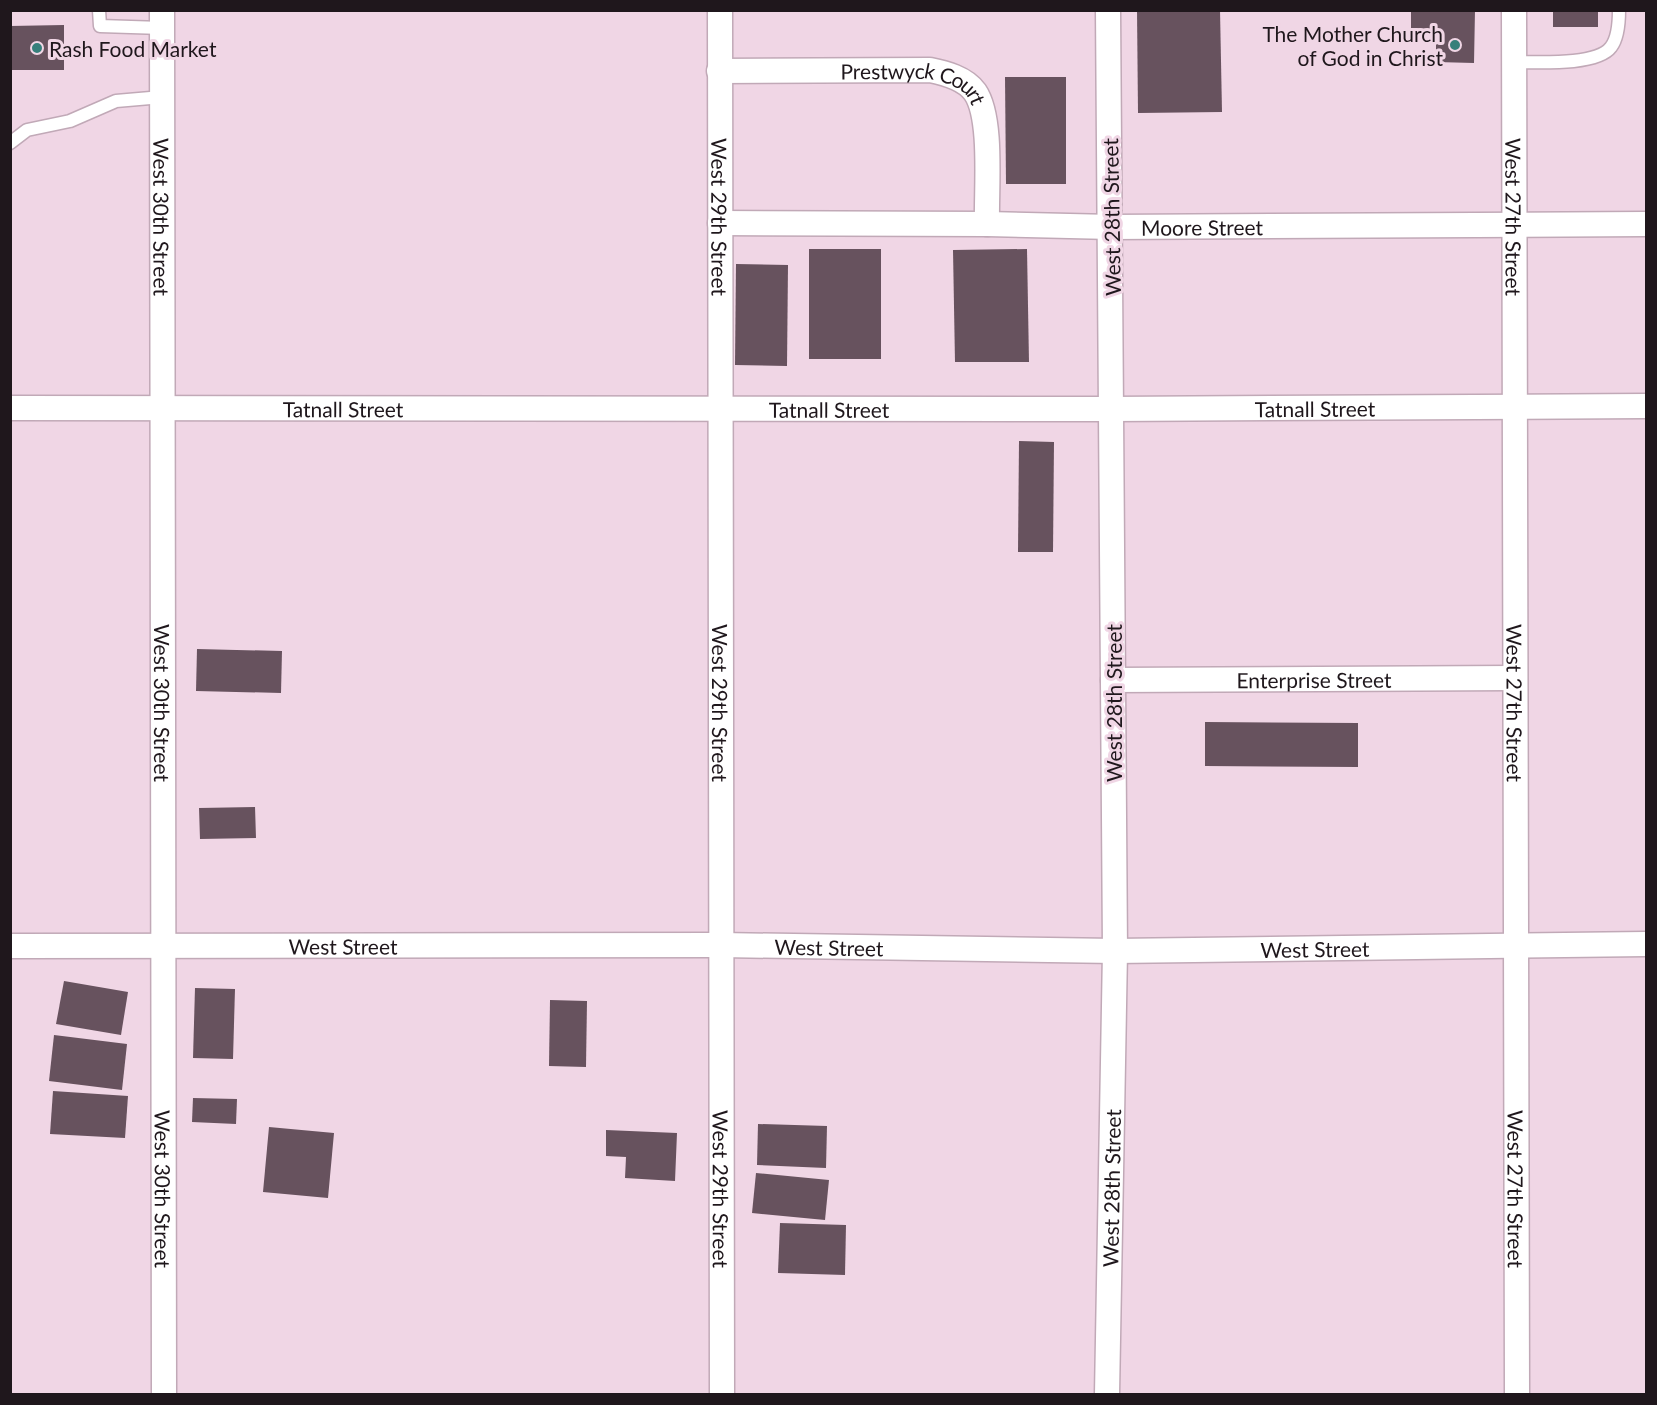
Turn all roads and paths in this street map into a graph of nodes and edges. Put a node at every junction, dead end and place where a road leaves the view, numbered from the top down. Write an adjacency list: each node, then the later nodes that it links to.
1 (99, 10): 6 (lane)
2 (720, 10): 8 (street, West 29th Street)
3 (1108, 10): 15 (street, West 28th Street)
4 (1514, 10): 7 (street, West 27th Street)
5 (1619, 10): 7 (lane)
6 (162, 19): 9 (street, West 30th Street)
7 (1514, 62): 13 (street, West 27th Street)
8 (720, 71): 11 (street, West 29th Street); 12 (street, Prestwyck Court)
9 (162, 97): 10 (lane); 19 (street, West 30th Street)
10 (10, 143)
11 (720, 223): 12 (street, Moore Street); 20 (street, West 29th Street)
12 (987, 224): 15 (street, Moore Street)
13 (1515, 224): 14 (street, Moore Street); 15 (street, Moore Street); 16 (street, West 27th Street)
14 (1647, 224)
15 (1112, 227): 21 (street, West 28th Street)
16 (1515, 406): 17 (street, Tatnall Street); 21 (street, Tatnall Street); 22 (street, West 27th Street)
17 (1647, 406)
18 (10, 408): 19 (street, Tatnall Street)
19 (163, 408): 20 (street, Tatnall Street); 28 (street, West 30th Street)
20 (720, 408): 21 (street, Tatnall Street); 26 (street, West 29th Street)
21 (1112, 409): 23 (street, West 28th Street)
22 (1514, 678): 23 (street, Enterprise Street); 24 (street, West 27th Street)
23 (1113, 680): 29 (street, West 28th Street)
24 (1516, 944): 25 (street, West Street); 29 (street, West Street); 33 (street, West 27th Street)
25 (1647, 944)
26 (721, 945): 28 (street, West Street); 29 (street, West Street); 31 (street, West 29th Street)
27 (10, 946): 28 (street, West Street)
28 (164, 946): 30 (street, West 30th Street)
29 (1115, 951): 32 (street, West 28th Street)
30 (164, 1395)
31 (722, 1395)
32 (1107, 1395)
33 (1517, 1395)

